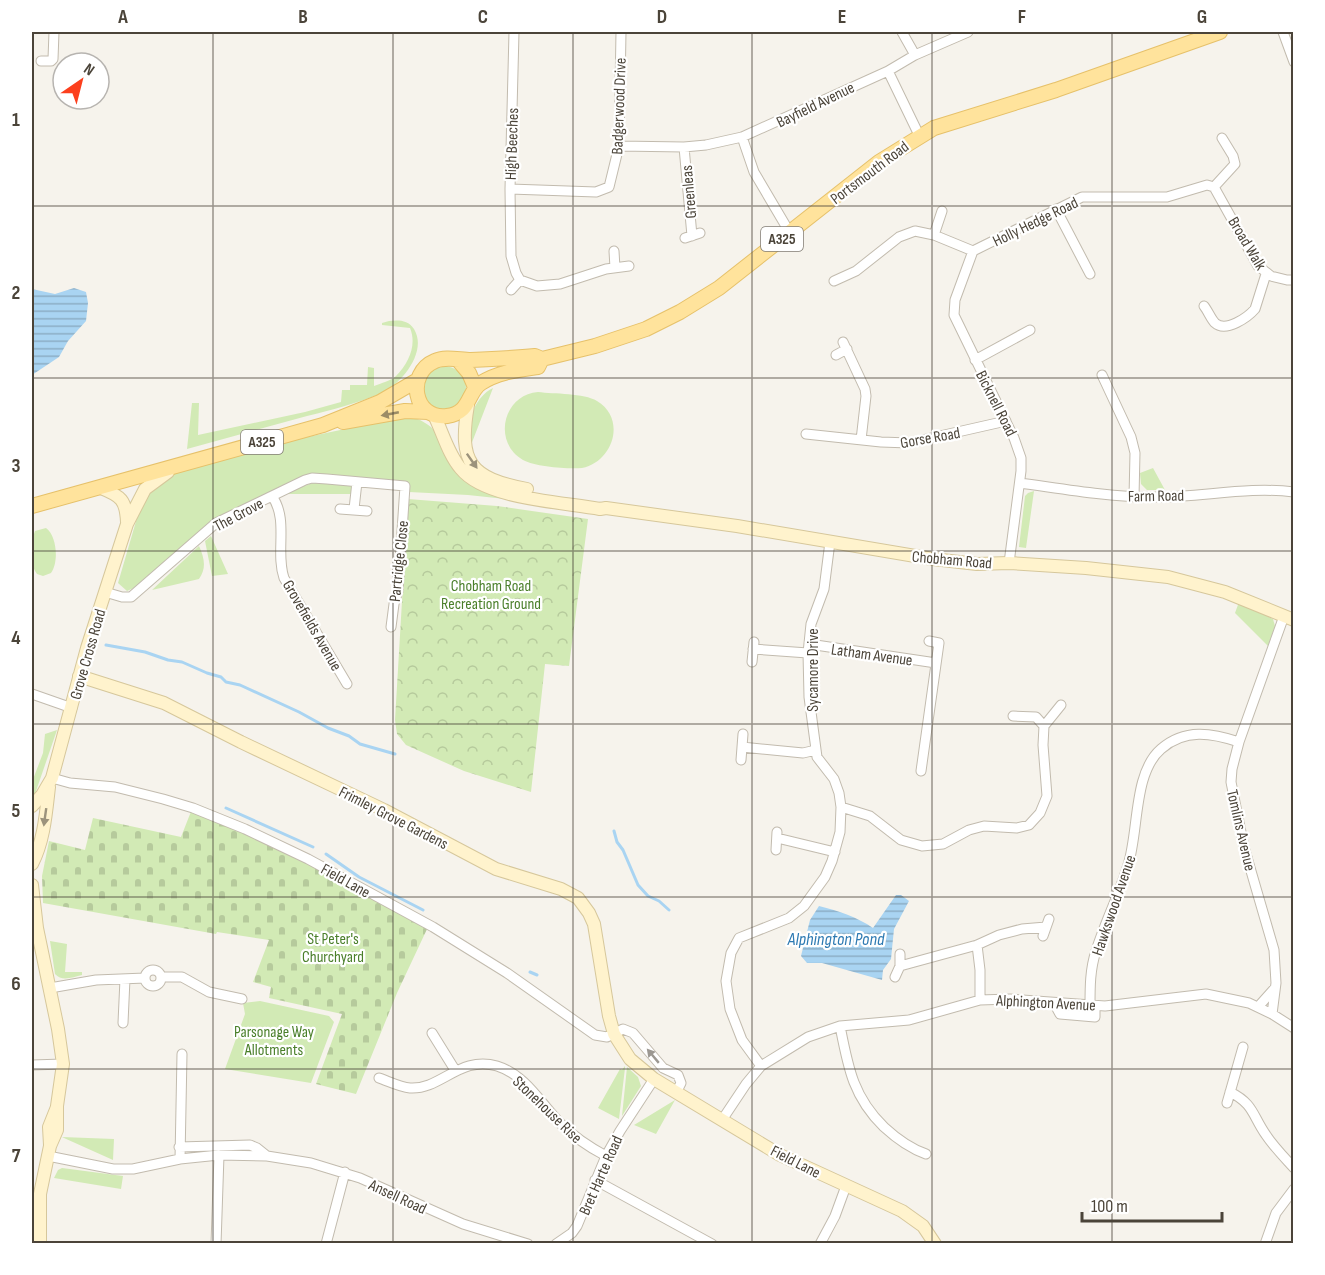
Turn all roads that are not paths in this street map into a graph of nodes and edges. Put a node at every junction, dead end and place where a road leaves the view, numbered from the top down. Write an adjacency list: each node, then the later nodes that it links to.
1 (54, 32): 9 (street)
2 (514, 32): 18 (street, High Beeches)
3 (621, 32): 15 (street, Badgerwood Drive)
4 (902, 32): 8 (street)
5 (968, 32): 8 (street, Bayfield Avenue)
6 (1220, 32): 12 (main road, Portsmouth Road / A325)
7 (1283, 32): 10 (street)
8 (915, 55): 11 (street, Bayfield Avenue)
9 (41, 61)
10 (1293, 62)
11 (888, 71): 12 (street); 13 (street, Bayfield Avenue)
12 (919, 135): 21 (main road, Portsmouth Road / A325)
13 (742, 137): 16 (street, Bayfield Avenue); 21 (street)
14 (1222, 138): 17 (street)
15 (619, 146): 16 (street, Bayfield Avenue); 18 (street, Badgerwood Drive)
16 (684, 147): 23 (street, Greenleas)
17 (1214, 187): 19 (street, Holly Hedge Road); 30 (street, Broad Walk)
18 (510, 189): 32 (street, High Beeches)
19 (1056, 209): 25 (street, Holly Hedge Road); 29 (street)
20 (942, 211): 22 (street)
21 (790, 233): 39 (main road, Portsmouth Road / A325)
22 (934, 235): 25 (street); 31 (street)
23 (692, 236)
24 (614, 251): 28 (street)
25 (973, 251): 41 (street, Bicknell Road)
26 (629, 266): 28 (street)
27 (838, 266): 31 (street)
28 (615, 268): 32 (street)
29 (1086, 271)
30 (1266, 274): 34 (street, Broad Walk); 36 (street)
31 (844, 275): 33 (street)
32 (520, 280): 35 (street)
33 (834, 280)
34 (1293, 280)
35 (511, 290)
36 (1204, 312)
37 (1030, 330): 41 (street)
38 (836, 355): 52 (street)
39 (542, 359): 40 (main road, A325); 44 (main road, A325)
40 (458, 360): 43 (main road); 44 (main road)
41 (975, 360): 47 (street, Bicknell Road)
42 (1102, 375): 62 (street)
43 (416, 381): 46 (main road); 49 (main road, A325)
44 (475, 387): 45 (main road)
45 (468, 405): 46 (main road); 64 (main road, Chobham Road, one-way to 64)
46 (431, 413): 49 (main road, A325, one-way to 49); 64 (main road, Chobham Road)
47 (1006, 421): 52 (street, Gorse Road); 57 (street, Bicknell Road)
48 (818, 424): 51 (street)
49 (323, 425): 53 (main road, A325)
50 (806, 434): 51 (street, Gorse Road)
51 (817, 435): 52 (street, Gorse Road)
52 (861, 440)
53 (200, 459): 54 (main road, A325); 55 (main road, A325)
54 (168, 471): 55 (main road, A325); 68 (main road, Grove Cross Road)
55 (141, 476): 58 (main road, A325)
56 (357, 482): 60 (street, The Grove); 61 (street, The Grove); 66 (street)
57 (1020, 483): 62 (street, Farm Road); 70 (street, Bicknell Road)
58 (101, 488): 63 (main road, A325); 68 (main road)
59 (1293, 492): 62 (street, Farm Road)
60 (404, 494): 73 (street, Partridge Close)
61 (272, 496): 71 (street, The Grove); 79 (street, Grovefields Avenue)
62 (1134, 497)
63 (32, 506)
64 (606, 508): 69 (main road, Chobham Road)
65 (340, 509): 66 (street)
66 (354, 509): 67 (street)
67 (367, 511)
68 (128, 524): 71 (main road, Grove Cross Road)
69 (830, 542): 70 (main road, Chobham Road); 75 (street, Sycamore Drive)
70 (1009, 563): 72 (main road, Chobham Road)
71 (105, 591): 78 (main road, Grove Cross Road)
72 (1288, 618): 86 (street, Tomlins Avenue)
73 (391, 627)
74 (929, 641): 77 (street, Latham Avenue)
75 (809, 648): 76 (street, Latham Avenue); 77 (street, Latham Avenue); 88 (street, Sycamore Drive)
76 (752, 662)
77 (936, 663): 90 (street, Latham Avenue)
78 (79, 676): 82 (main road, Grove Cross Road); 116 (main road, Frimley Grove Gardens)
79 (347, 684)
80 (32, 694): 82 (street)
81 (1061, 705): 84 (street)
82 (72, 708): 91 (main road, Grove Cross Road)
83 (1013, 716): 84 (street)
84 (1044, 726): 93 (street)
85 (743, 734): 87 (street)
86 (1239, 742): 105 (street, Tomlins Avenue); 109 (street, Hawkswood Avenue)
87 (742, 747): 88 (street); 89 (street)
88 (816, 750): 93 (street, Sycamore Drive)
89 (741, 760)
90 (921, 771)
91 (51, 782): 92 (main road, Grove Cross Road); 96 (main road, Grove Cross Road, one-way to 96); 116 (street, Field Lane)
92 (32, 806)
93 (841, 807): 95 (street)
94 (776, 850): 95 (street)
95 (835, 852): 121 (street)
96 (32, 864)
97 (32, 885): 104 (main road)
98 (1046, 927): 99 (street)
99 (977, 945): 101 (street); 107 (street)
100 (900, 954): 101 (street)
101 (900, 966): 102 (street)
102 (895, 977)
103 (125, 979): 104 (street); 106 (street); 112 (street)
104 (50, 988): 119 (main road)
105 (1275, 988): 110 (street); 111 (street, Tomlins Avenue)
106 (242, 999)
107 (980, 1000): 108 (street, Alphington Avenue); 113 (street, Alphington Avenue)
108 (1054, 1003): 109 (street, Alphington Avenue); 109 (street, Hawkswood Avenue)
109 (1093, 1006): 110 (street, Alphington Avenue)
110 (1258, 1007): 111 (street, Alphington Avenue)
111 (1272, 1014): 114 (street, Alphington Avenue)
112 (123, 1023)
113 (840, 1026): 121 (street, Alphington Avenue); 131 (street)
114 (1293, 1028)
115 (432, 1033): 122 (street)
116 (614, 1034): 124 (main road, Field Lane); 126 (street, Field Lane, one-way to 116)
117 (1244, 1047): 125 (street)
118 (182, 1054): 129 (street)
119 (63, 1064): 120 (street); 130 (main road)
120 (32, 1065)
121 (761, 1066): 128 (street, Alphington Avenue)
122 (455, 1070): 123 (street, Stonehouse Rise); 134 (street, Stonehouse Rise)
123 (379, 1078)
124 (654, 1079): 126 (main road, Field Lane); 134 (street, Bret Harte Road)
125 (1230, 1092): 127 (street); 136 (street)
126 (676, 1093): 128 (main road, Field Lane)
127 (1227, 1103)
128 (722, 1120): 139 (main road, Field Lane)
129 (179, 1147): 133 (street, Ansell Road); 135 (street)
130 (49, 1151): 135 (street, Ansell Road); 142 (main road)
131 (926, 1154)
132 (219, 1155): 133 (street, Ansell Road); 135 (street, Ansell Road); 143 (street)
133 (267, 1156): 137 (street, Ansell Road)
134 (606, 1156): 138 (street, Bret Harte Road)
135 (180, 1159)
136 (1293, 1168)
137 (345, 1172): 144 (street); 145 (street, Ansell Road)
138 (595, 1180): 141 (street, Bret Harte Road); 146 (street)
139 (846, 1186): 147 (street); 148 (main road, Field Lane)
140 (1293, 1189): 149 (street)
141 (563, 1242)
142 (40, 1244)
143 (216, 1244)
144 (326, 1244)
145 (528, 1244)
146 (712, 1244)
147 (820, 1244)
148 (934, 1244)
149 (1265, 1244)

